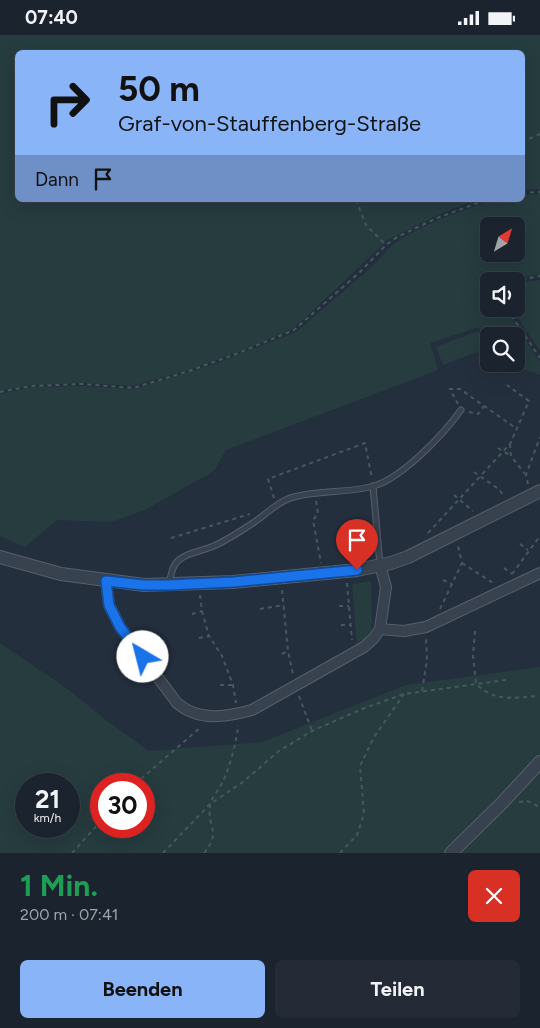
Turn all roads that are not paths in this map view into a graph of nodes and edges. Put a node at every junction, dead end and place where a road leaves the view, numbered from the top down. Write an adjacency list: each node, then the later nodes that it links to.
1 (462, 410): 2 (lane)
2 (373, 486): 5 (lane); 8 (lane)
3 (536, 493): 5 (street)
4 (0, 557): 7 (street)
5 (380, 565): 8 (street); 9 (street)
6 (540, 573): 9 (street)
7 (106, 581): 8 (street); 9 (street)
8 (169, 585)
9 (380, 629)
10 (540, 762): 11 (street)
11 (451, 853)

